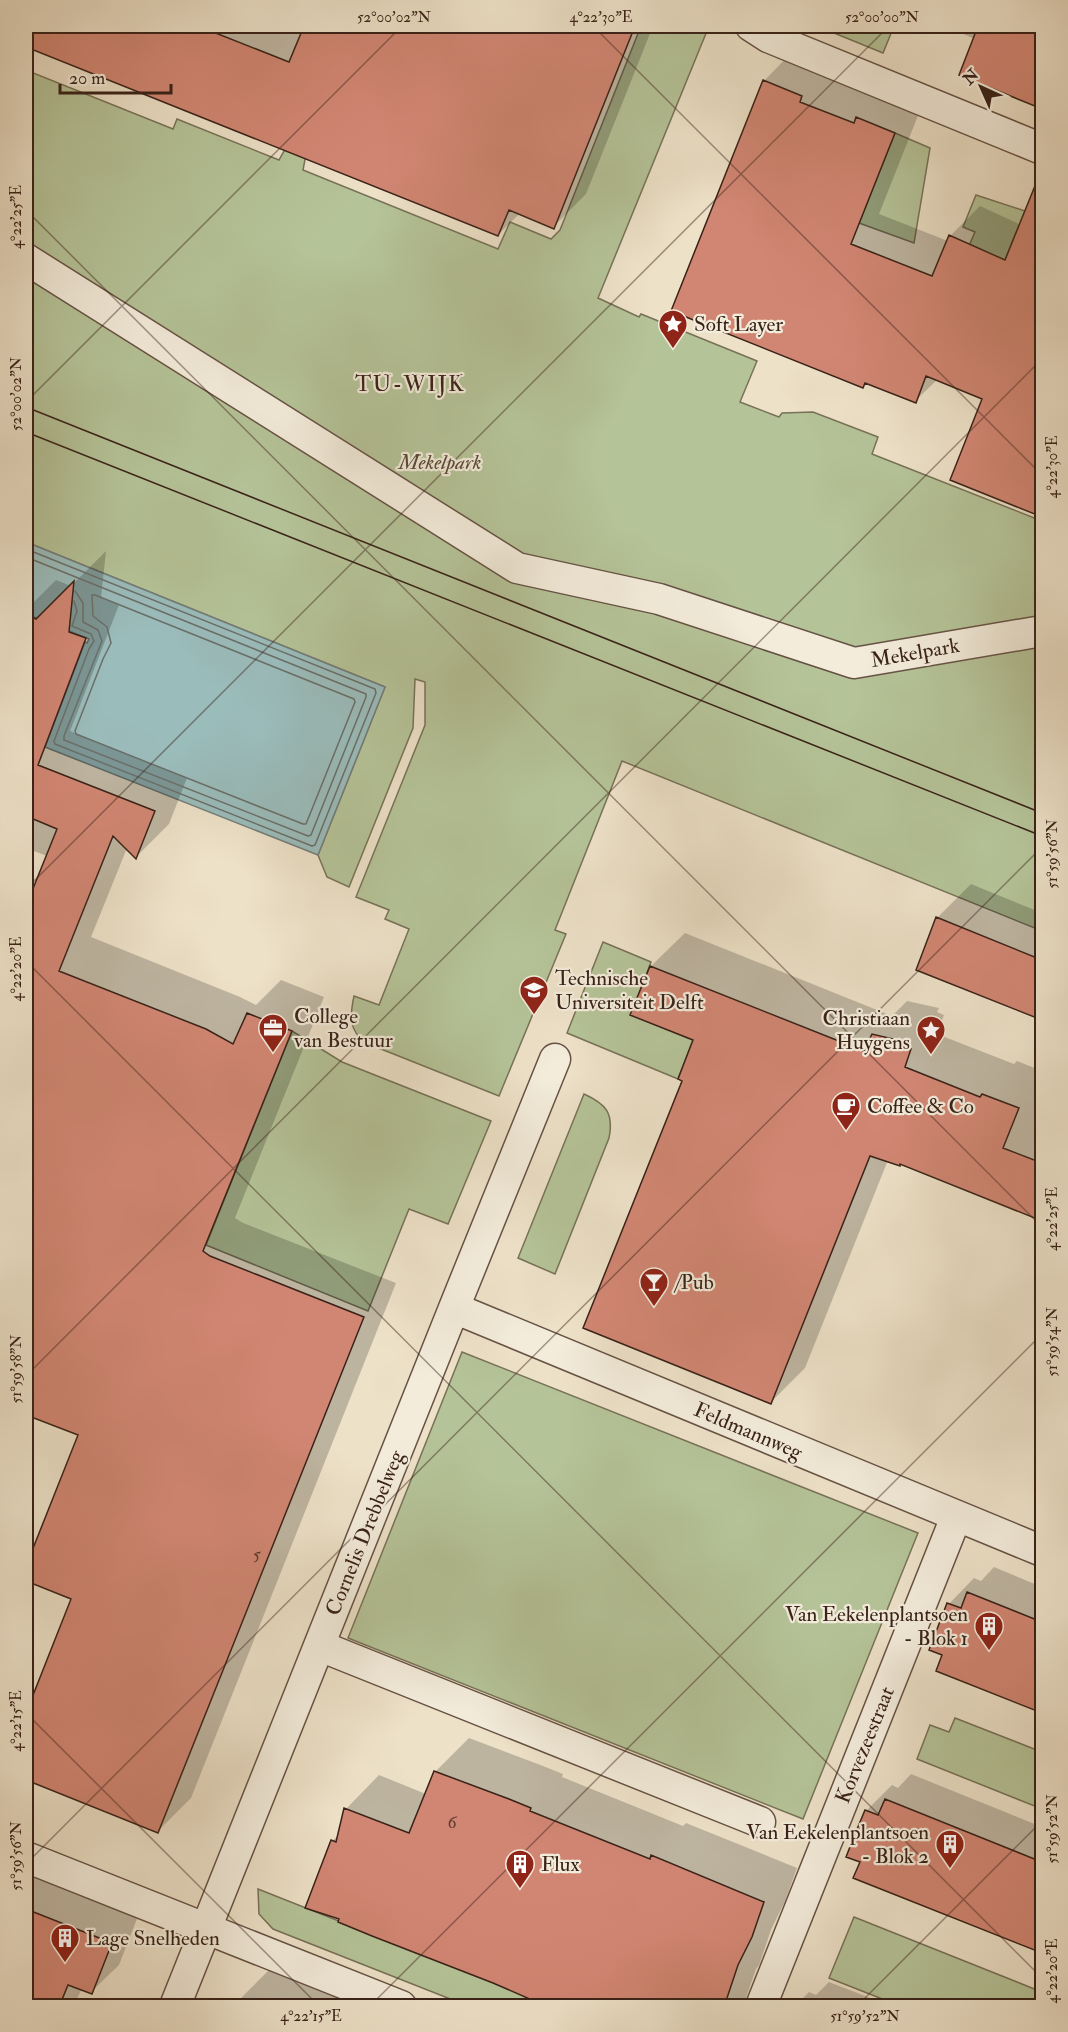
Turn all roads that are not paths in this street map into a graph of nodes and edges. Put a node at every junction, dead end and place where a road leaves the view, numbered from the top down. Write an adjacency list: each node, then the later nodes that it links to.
1 (751, 26): 2 (street)
2 (1042, 150)
3 (26, 259): 4 (street, Mekelpark)
4 (1042, 631)
5 (555, 1059): 6 (street, Cornelis Drebbelweg)
6 (454, 1308): 7 (street, Feldmannweg); 9 (street, Cornelis Drebbelweg)
7 (956, 1517): 8 (street, Feldmannweg); 15 (street, Korvezeestraat)
8 (1042, 1551)
9 (320, 1646): 10 (street); 12 (street, Cornelis Drebbelweg)
10 (760, 1822)
11 (26, 1857): 12 (street)
12 (207, 1929): 13 (street, Cornelis Drebbelweg); 14 (street)
13 (175, 2007)
14 (401, 2007)
15 (761, 2007)

